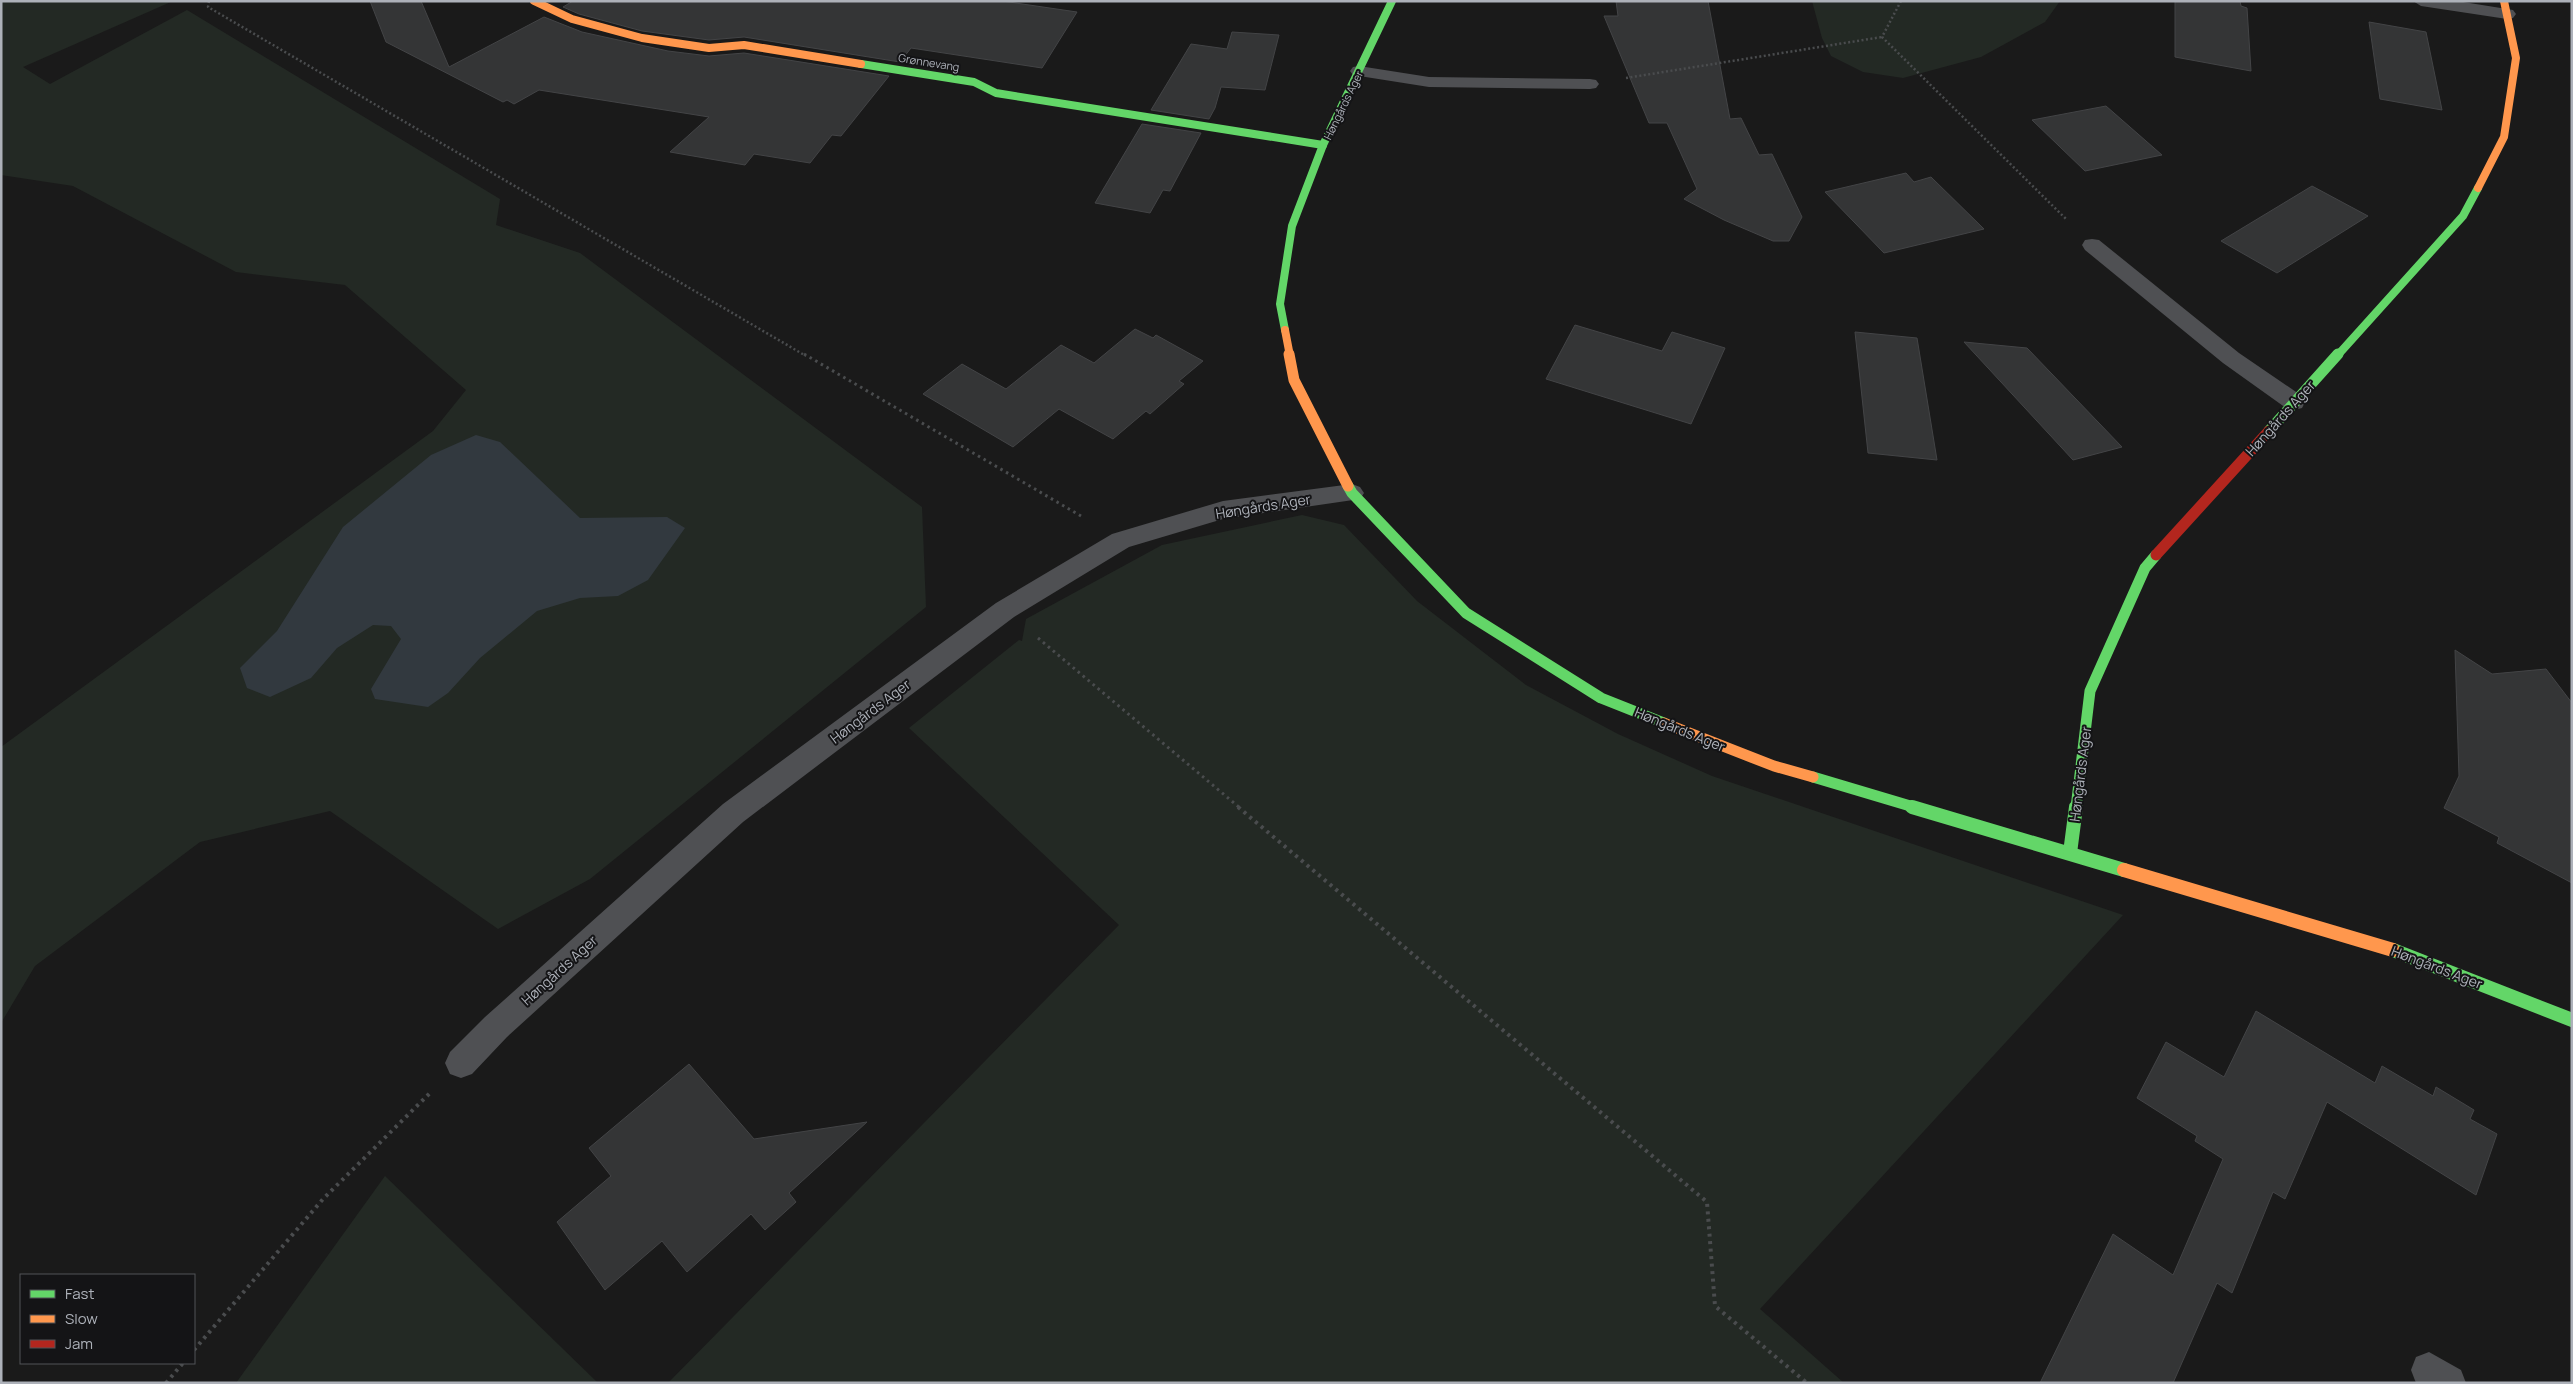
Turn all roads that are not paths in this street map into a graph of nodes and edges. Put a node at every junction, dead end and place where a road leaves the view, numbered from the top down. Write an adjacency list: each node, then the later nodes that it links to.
1 (534, 1): 7 (street, Grønnevang)
2 (1392, 1): 5 (street, Høngårds Ager)
3 (2422, 1): 4 (lane)
4 (2506, 8): 9 (street, Høngårds Ager)
5 (1359, 71): 6 (lane); 7 (street, Høngårds Ager)
6 (1590, 84)
7 (1323, 145): 10 (street, Høngårds Ager)
8 (2092, 245): 9 (lane)
9 (2294, 402): 11 (street, Høngårds Ager)
10 (1352, 493): 11 (street, Høngårds Ager); 13 (lane, Høngårds Ager)
11 (2070, 853): 12 (street, Høngårds Ager)
12 (2572, 1020)
13 (461, 1062)

